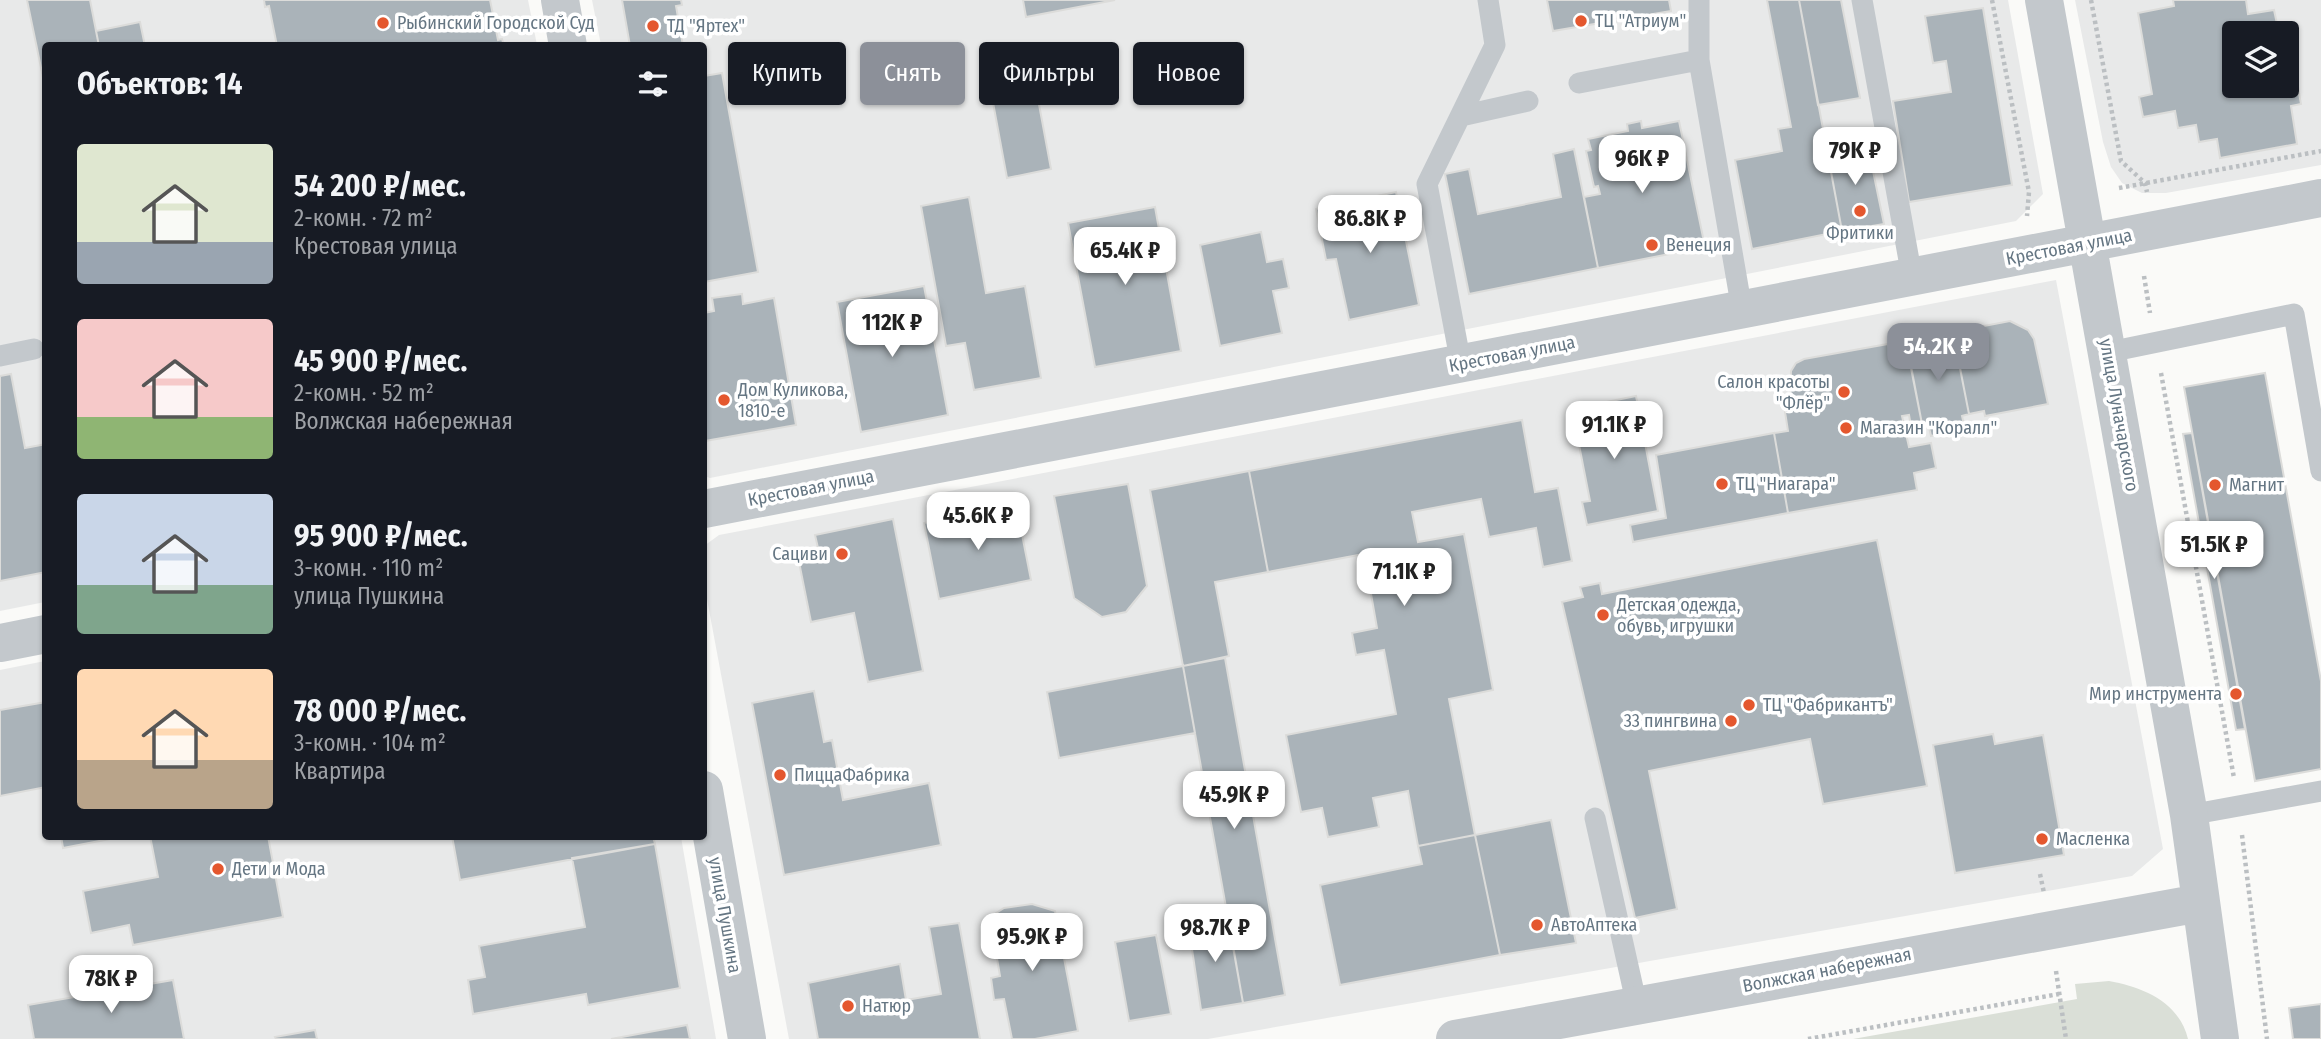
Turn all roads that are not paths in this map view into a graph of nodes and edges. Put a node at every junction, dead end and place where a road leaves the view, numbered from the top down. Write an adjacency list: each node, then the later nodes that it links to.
1 (560, 0): 6 (street)
2 (1488, 0): 10 (lane)
3 (1699, 0): 7 (lane)
4 (1862, 0): 13 (lane)
5 (2044, 0): 12 (street, улица Луначарского)
6 (567, 42)
7 (1699, 60): 8 (lane); 14 (lane)
8 (1579, 83)
9 (1528, 101): 10 (lane)
10 (1461, 116): 18 (lane)
11 (2321, 198): 12 (street, Крестовая улица)
12 (2089, 244): 13 (street, Крестовая улица); 16 (street, улица Луначарского)
13 (1912, 277): 14 (street, Крестовая улица)
14 (1742, 310): 18 (street, Крестовая улица)
15 (34, 349): 17 (lane)
16 (2109, 352): 19 (lane); 25 (street, улица Луначарского)
17 (0, 356)
18 (1461, 364): 20 (street, Крестовая улица)
19 (2321, 471)
20 (707, 508)
21 (42, 635): 22 (street)
22 (0, 643)
23 (2321, 791): 25 (lane)
24 (707, 807): 29 (street, улица Пушкина)
25 (2189, 815): 27 (street, улица Луначарского)
26 (1595, 818): 28 (lane)
27 (2200, 903): 28 (street, Волжская набережная); 31 (street, улица Луначарского)
28 (1637, 1006): 30 (street, Волжская набережная)
29 (747, 1039)
30 (1455, 1039)
31 (2220, 1039)

